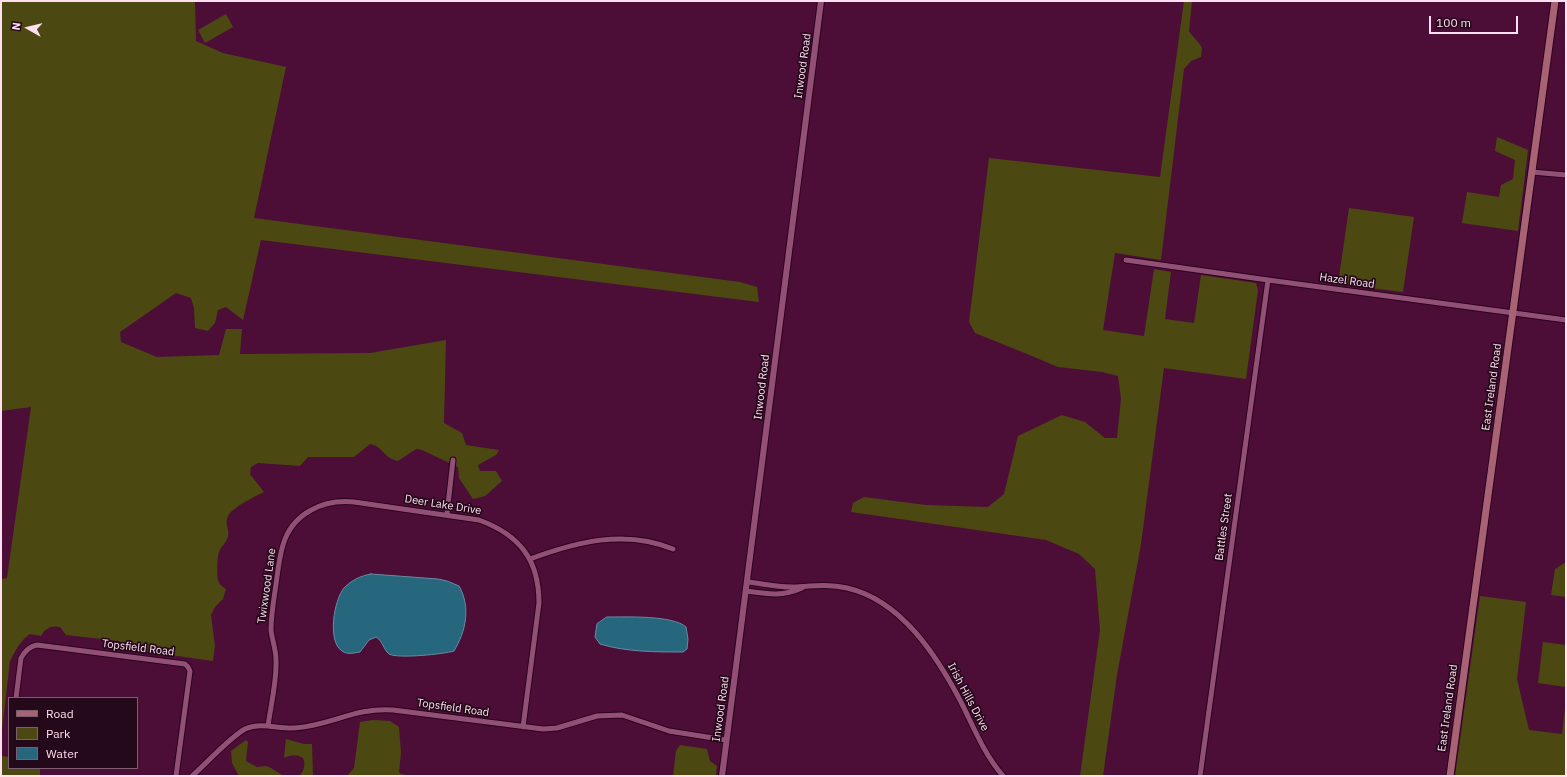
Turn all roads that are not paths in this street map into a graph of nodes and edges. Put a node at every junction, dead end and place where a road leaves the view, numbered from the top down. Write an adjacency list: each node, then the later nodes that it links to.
1 (822, 1): 14 (street, Inwood Road)
2 (1555, 1): 3 (main road, East Ireland Road)
3 (1532, 172): 4 (street); 7 (main road, East Ireland Road)
4 (1566, 175)
5 (1126, 260): 6 (street, Hazel Road)
6 (1268, 280): 7 (street, Hazel Road); 25 (street, Battles Street)
7 (1513, 313): 8 (street, Hazel Road); 26 (main road, East Ireland Road)
8 (1566, 320)
9 (453, 460): 10 (street)
10 (447, 514): 11 (street, Deer Lake Drive); 13 (street, Deer Lake Drive)
11 (283, 544): 18 (street, Twixwood Lane)
12 (673, 549): 13 (street)
13 (530, 559): 19 (street, Deer Lake Drive)
14 (748, 582): 15 (street, Irish Hills Drive); 16 (street, Inwood Road)
15 (806, 586): 16 (street, Irish Hills Drive); 24 (street, Irish Hills Drive)
16 (746, 592): 20 (street, Inwood Road)
17 (16, 697): 21 (street, Topsfield Road)
18 (268, 726): 19 (street, Topsfield Road); 22 (street, Topsfield Road)
19 (523, 727): 20 (street, Topsfield Road)
20 (726, 740): 23 (street, Inwood Road)
21 (176, 776)
22 (192, 776)
23 (722, 776)
24 (1003, 776)
25 (1200, 776)
26 (1450, 776)

